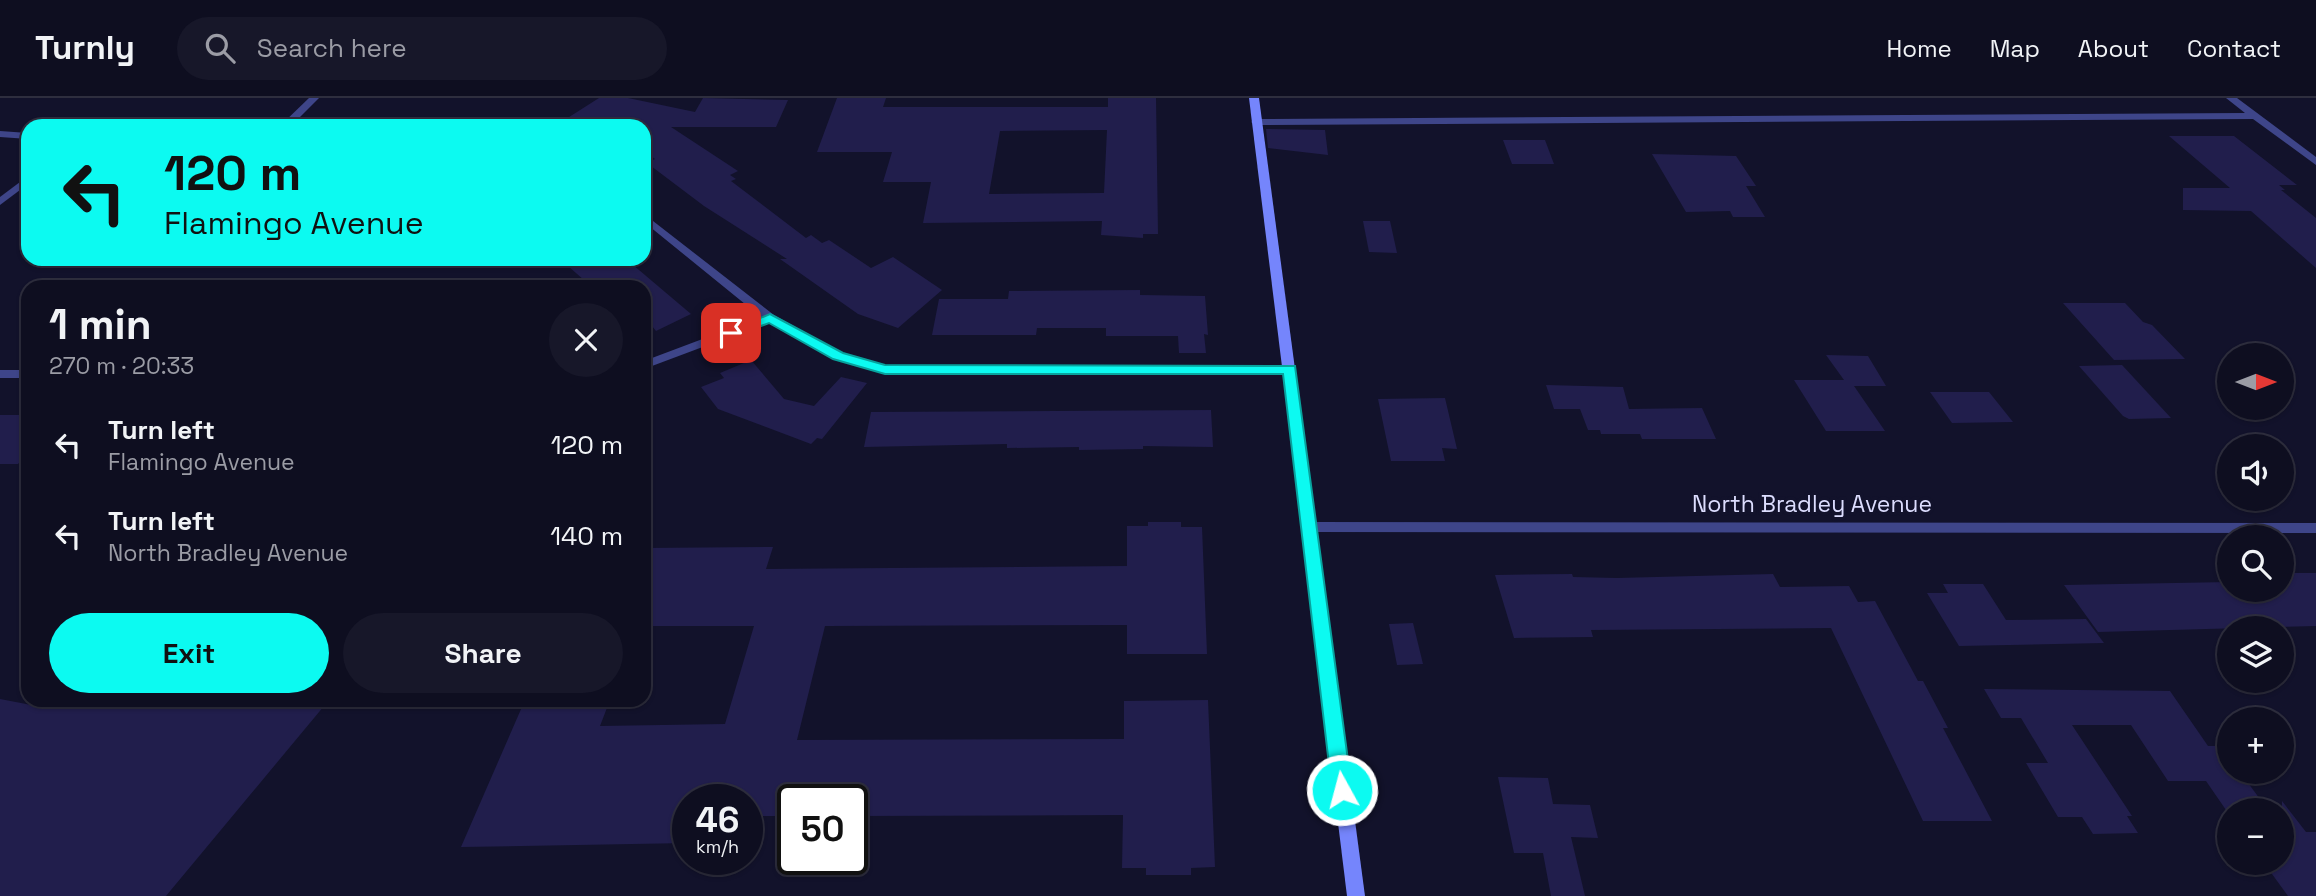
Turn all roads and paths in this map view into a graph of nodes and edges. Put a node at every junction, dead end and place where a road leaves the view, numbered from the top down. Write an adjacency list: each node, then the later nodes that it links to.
1 (314, 98): 5 (street)
2 (1254, 98): 6 (main road)
3 (2231, 98): 4 (street)
4 (2255, 116): 6 (street); 9 (street)
5 (292, 119)
6 (1256, 122): 15 (main road)
7 (0, 134): 8 (street)
8 (21, 136)
9 (2316, 162)
10 (21, 185): 11 (street)
11 (0, 202)
12 (651, 223): 13 (street)
13 (770, 318): 14 (street); 15 (street)
14 (651, 362)
15 (1290, 369): 18 (main road)
16 (0, 374): 17 (street)
17 (21, 374)
18 (1308, 527): 19 (street, North Bradley Avenue); 20 (main road)
19 (2316, 528)
20 (1356, 896)

